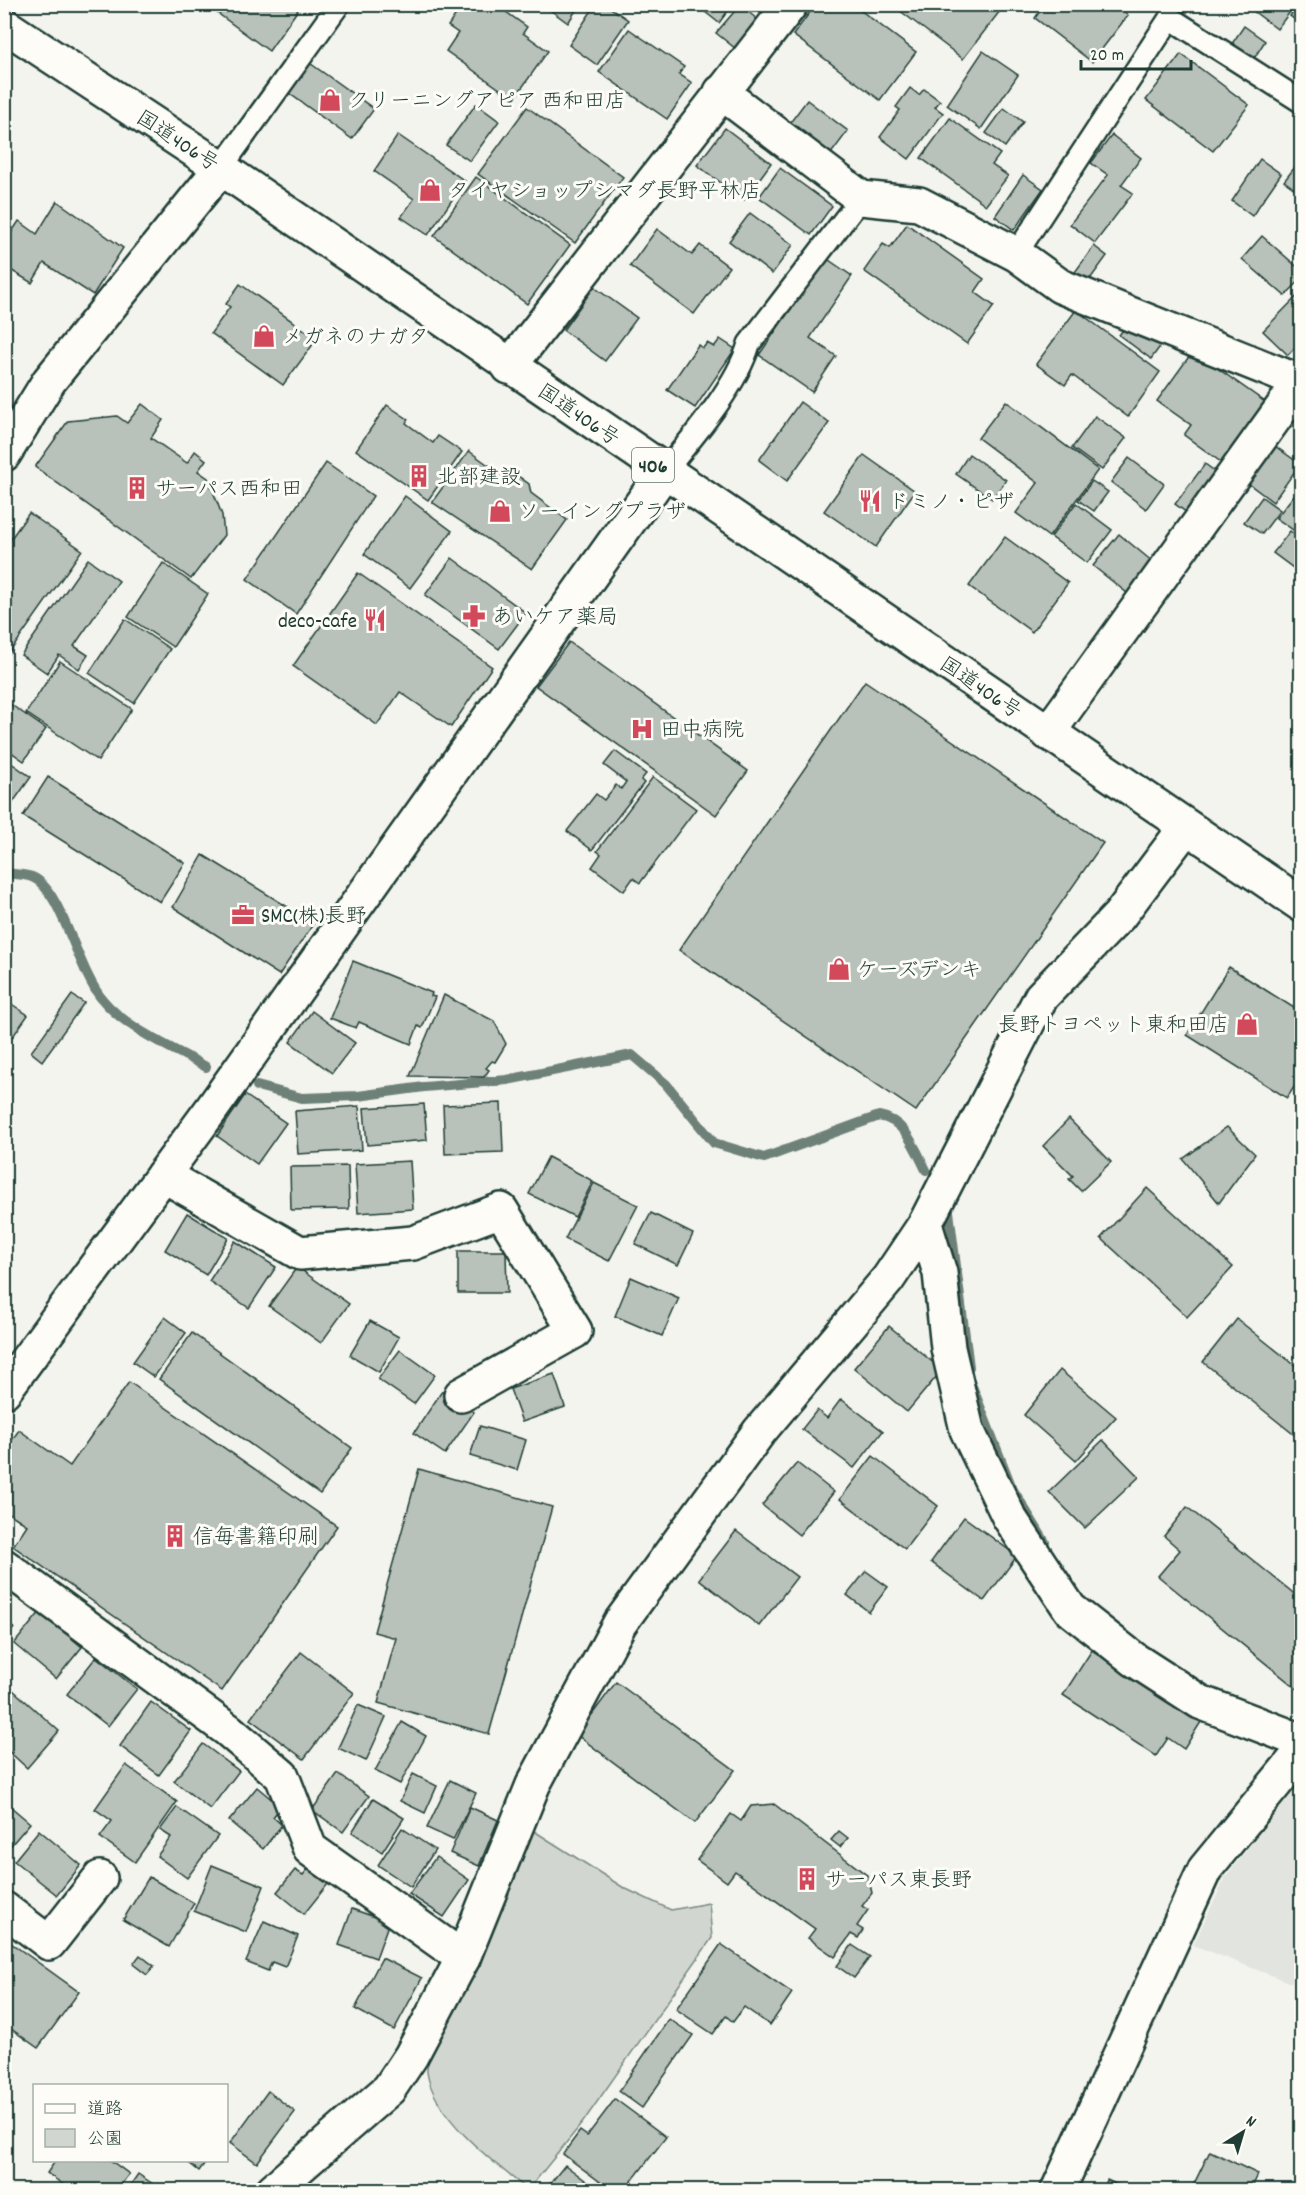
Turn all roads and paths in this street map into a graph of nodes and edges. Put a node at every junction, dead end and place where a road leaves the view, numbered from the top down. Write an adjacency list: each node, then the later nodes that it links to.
1 (339, 4): 7 (lane)
2 (791, 4): 5 (main road)
3 (1164, 9): 6 (lane); 9 (lane)
4 (4, 25): 7 (main road, 国道406号 / 406)
5 (721, 92): 8 (main road); 10 (main road)
6 (1302, 102)
7 (221, 168): 10 (main road, 国道406号 / 406); 12 (main road)
8 (861, 198): 9 (main road); 13 (lane)
9 (1016, 254): 11 (main road)
10 (509, 367): 13 (main road, 国道406号 / 406)
11 (1301, 381): 14 (main road)
12 (4, 454)
13 (664, 472): 14 (main road, 国道406号 / 406); 17 (main road)
14 (1048, 733): 15 (main road, 国道406号 / 406)
15 (1186, 827): 16 (main road, 国道406号 / 406); 18 (main road)
16 (1302, 905)
17 (163, 1175): 19 (main road); 20 (main road)
18 (925, 1224): 22 (main road); 26 (main road)
19 (4, 1391)
20 (460, 1395)
21 (4, 1566): 26 (main road)
22 (1302, 1741)
23 (1302, 1751): 28 (main road)
24 (99, 1878): 25 (main road)
25 (4, 1909)
26 (463, 1958): 27 (main road)
27 (273, 2190)
28 (1058, 2190)

